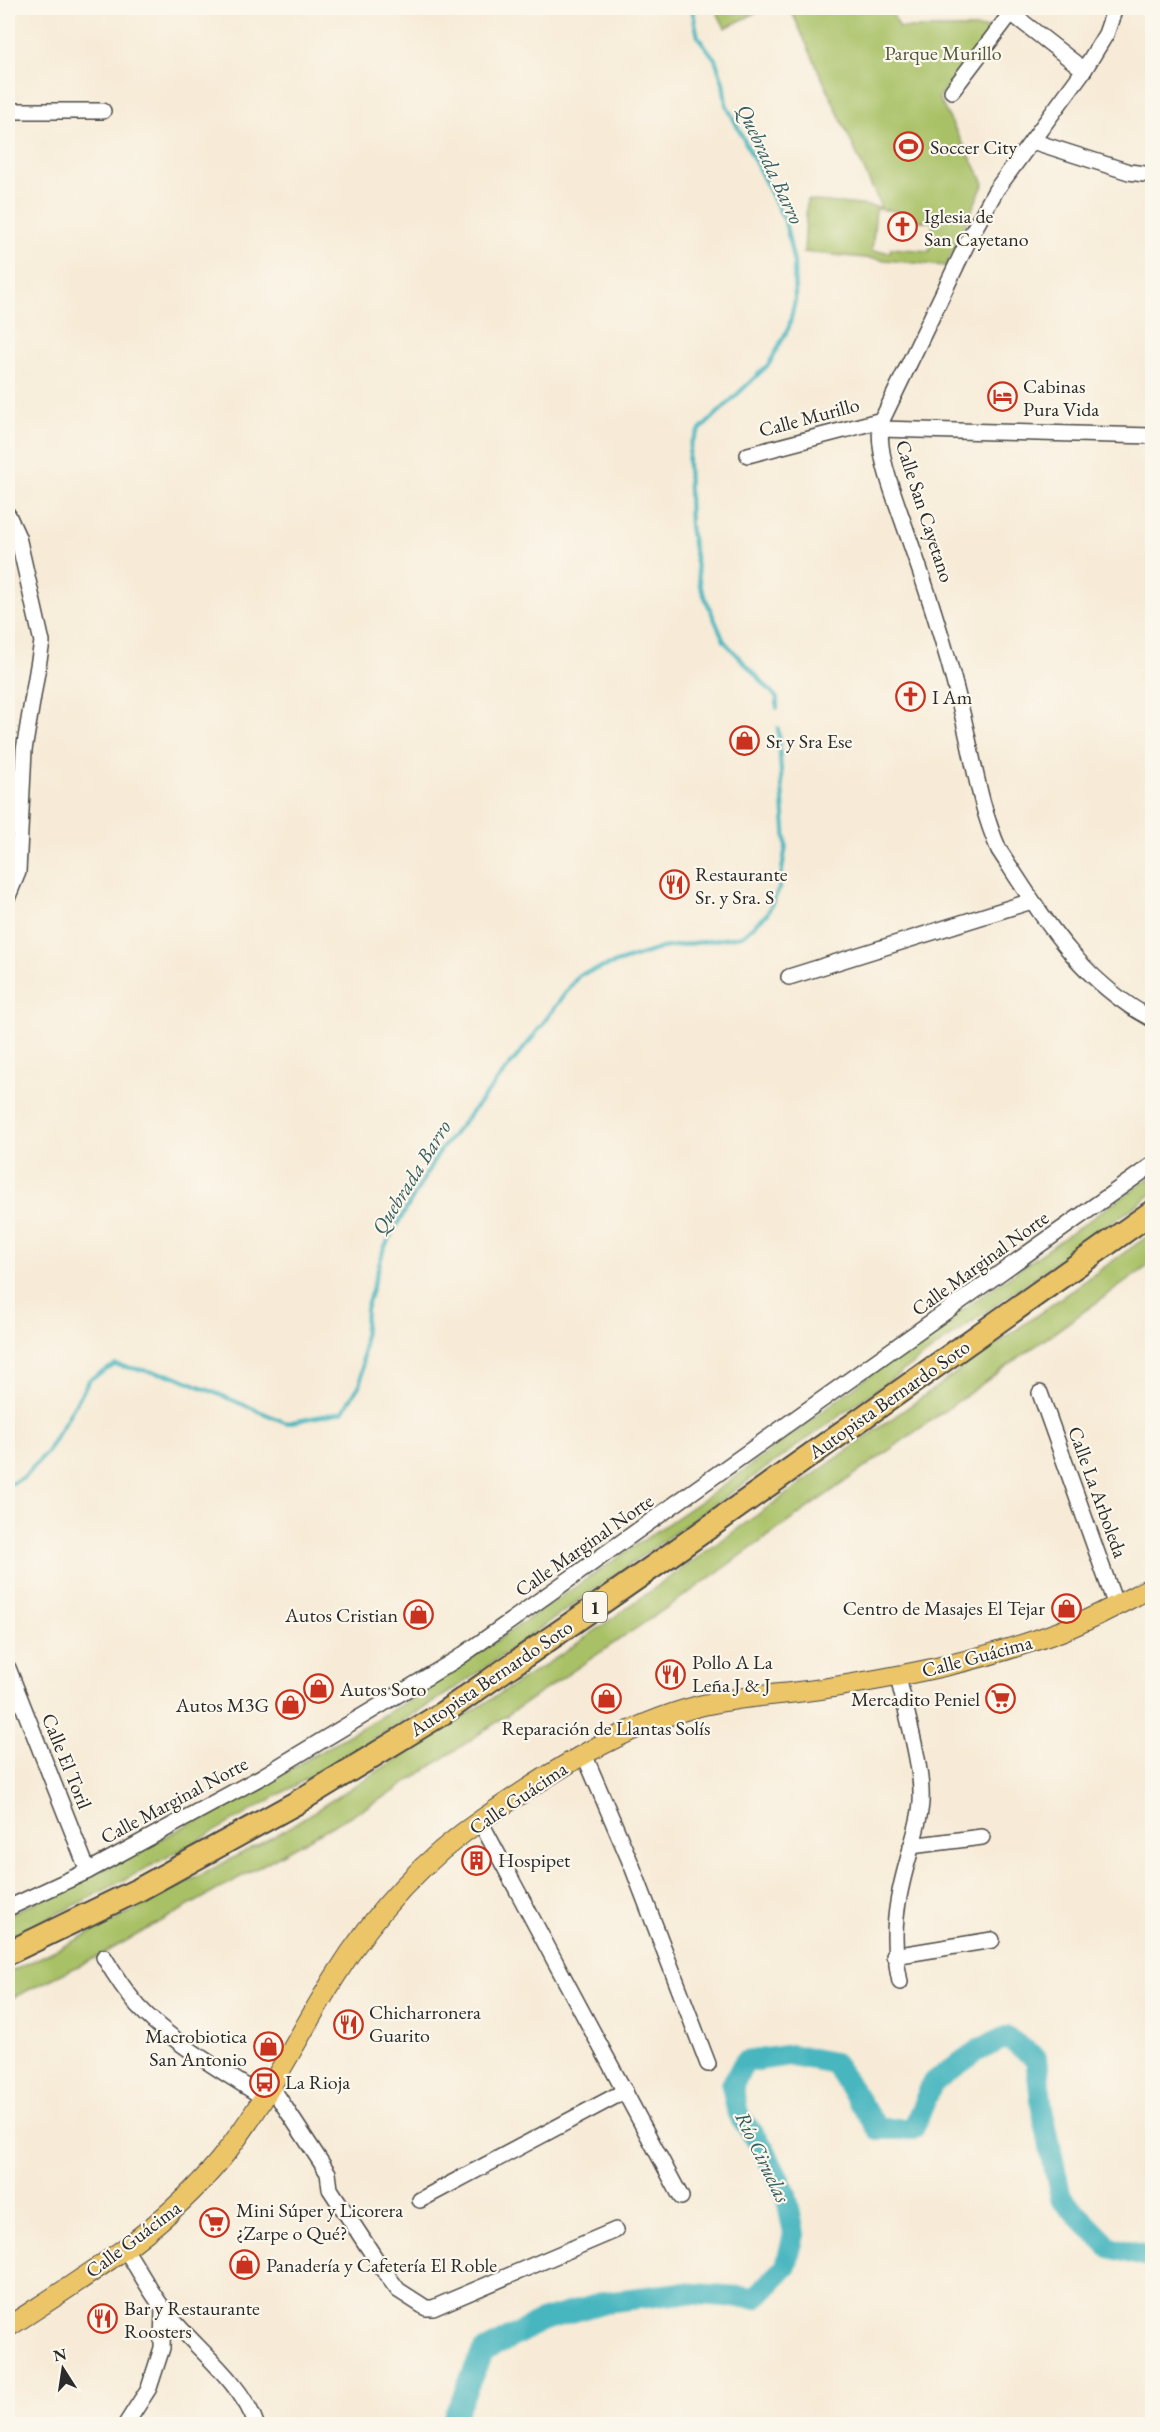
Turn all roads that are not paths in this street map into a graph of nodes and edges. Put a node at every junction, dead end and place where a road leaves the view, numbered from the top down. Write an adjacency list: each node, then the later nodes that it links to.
1 (1115, 8): 3 (street, Calle San Cayetano)
2 (1011, 10): 3 (street); 4 (street)
3 (1084, 70): 7 (street, Calle San Cayetano)
4 (952, 91)
5 (8, 111): 6 (street)
6 (103, 111)
7 (1032, 141): 8 (street); 9 (street, Calle San Cayetano)
8 (1152, 175)
9 (880, 425): 10 (street, Calle Murillo); 11 (street, Calle Murillo); 14 (street, Calle San Cayetano)
10 (1152, 436)
11 (748, 455)
12 (8, 515): 13 (street)
13 (8, 896)
14 (1032, 901): 15 (street); 16 (street, Calle San Cayetano)
15 (789, 977)
16 (1152, 1019)
17 (1152, 1165): 28 (street, Calle Marginal Norte)
18 (1152, 1212): 31 (highway, Autopista Bernardo Soto / 1)
19 (1040, 1394): 21 (street, Calle La Arboleda)
20 (1152, 1587): 21 (main road, Calle Guácima)
21 (1116, 1606): 23 (main road, Calle Guácima)
22 (8, 1668): 28 (street, Calle El Toril)
23 (898, 1677): 24 (main road, Calle Guácima); 27 (street)
24 (584, 1755): 25 (main road, Calle Guácima); 35 (street)
25 (480, 1821): 36 (main road, Calle Guácima); 37 (street)
26 (982, 1837): 27 (street)
27 (911, 1846): 32 (street)
28 (87, 1870): 29 (street, Calle Marginal Norte)
29 (8, 1908)
30 (992, 1940): 32 (street)
31 (8, 1953)
32 (894, 1956): 34 (street)
33 (104, 1957): 36 (street)
34 (900, 1982)
35 (708, 2064)
36 (270, 2087): 40 (street); 41 (main road, Calle Guácima)
37 (625, 2091): 38 (street); 39 (street)
38 (681, 2197)
39 (420, 2200)
40 (616, 2230)
41 (125, 2249): 42 (street); 43 (main road, Calle Guácima)
42 (163, 2308): 44 (street); 45 (street)
43 (8, 2327)
44 (126, 2424)
45 (255, 2424)

